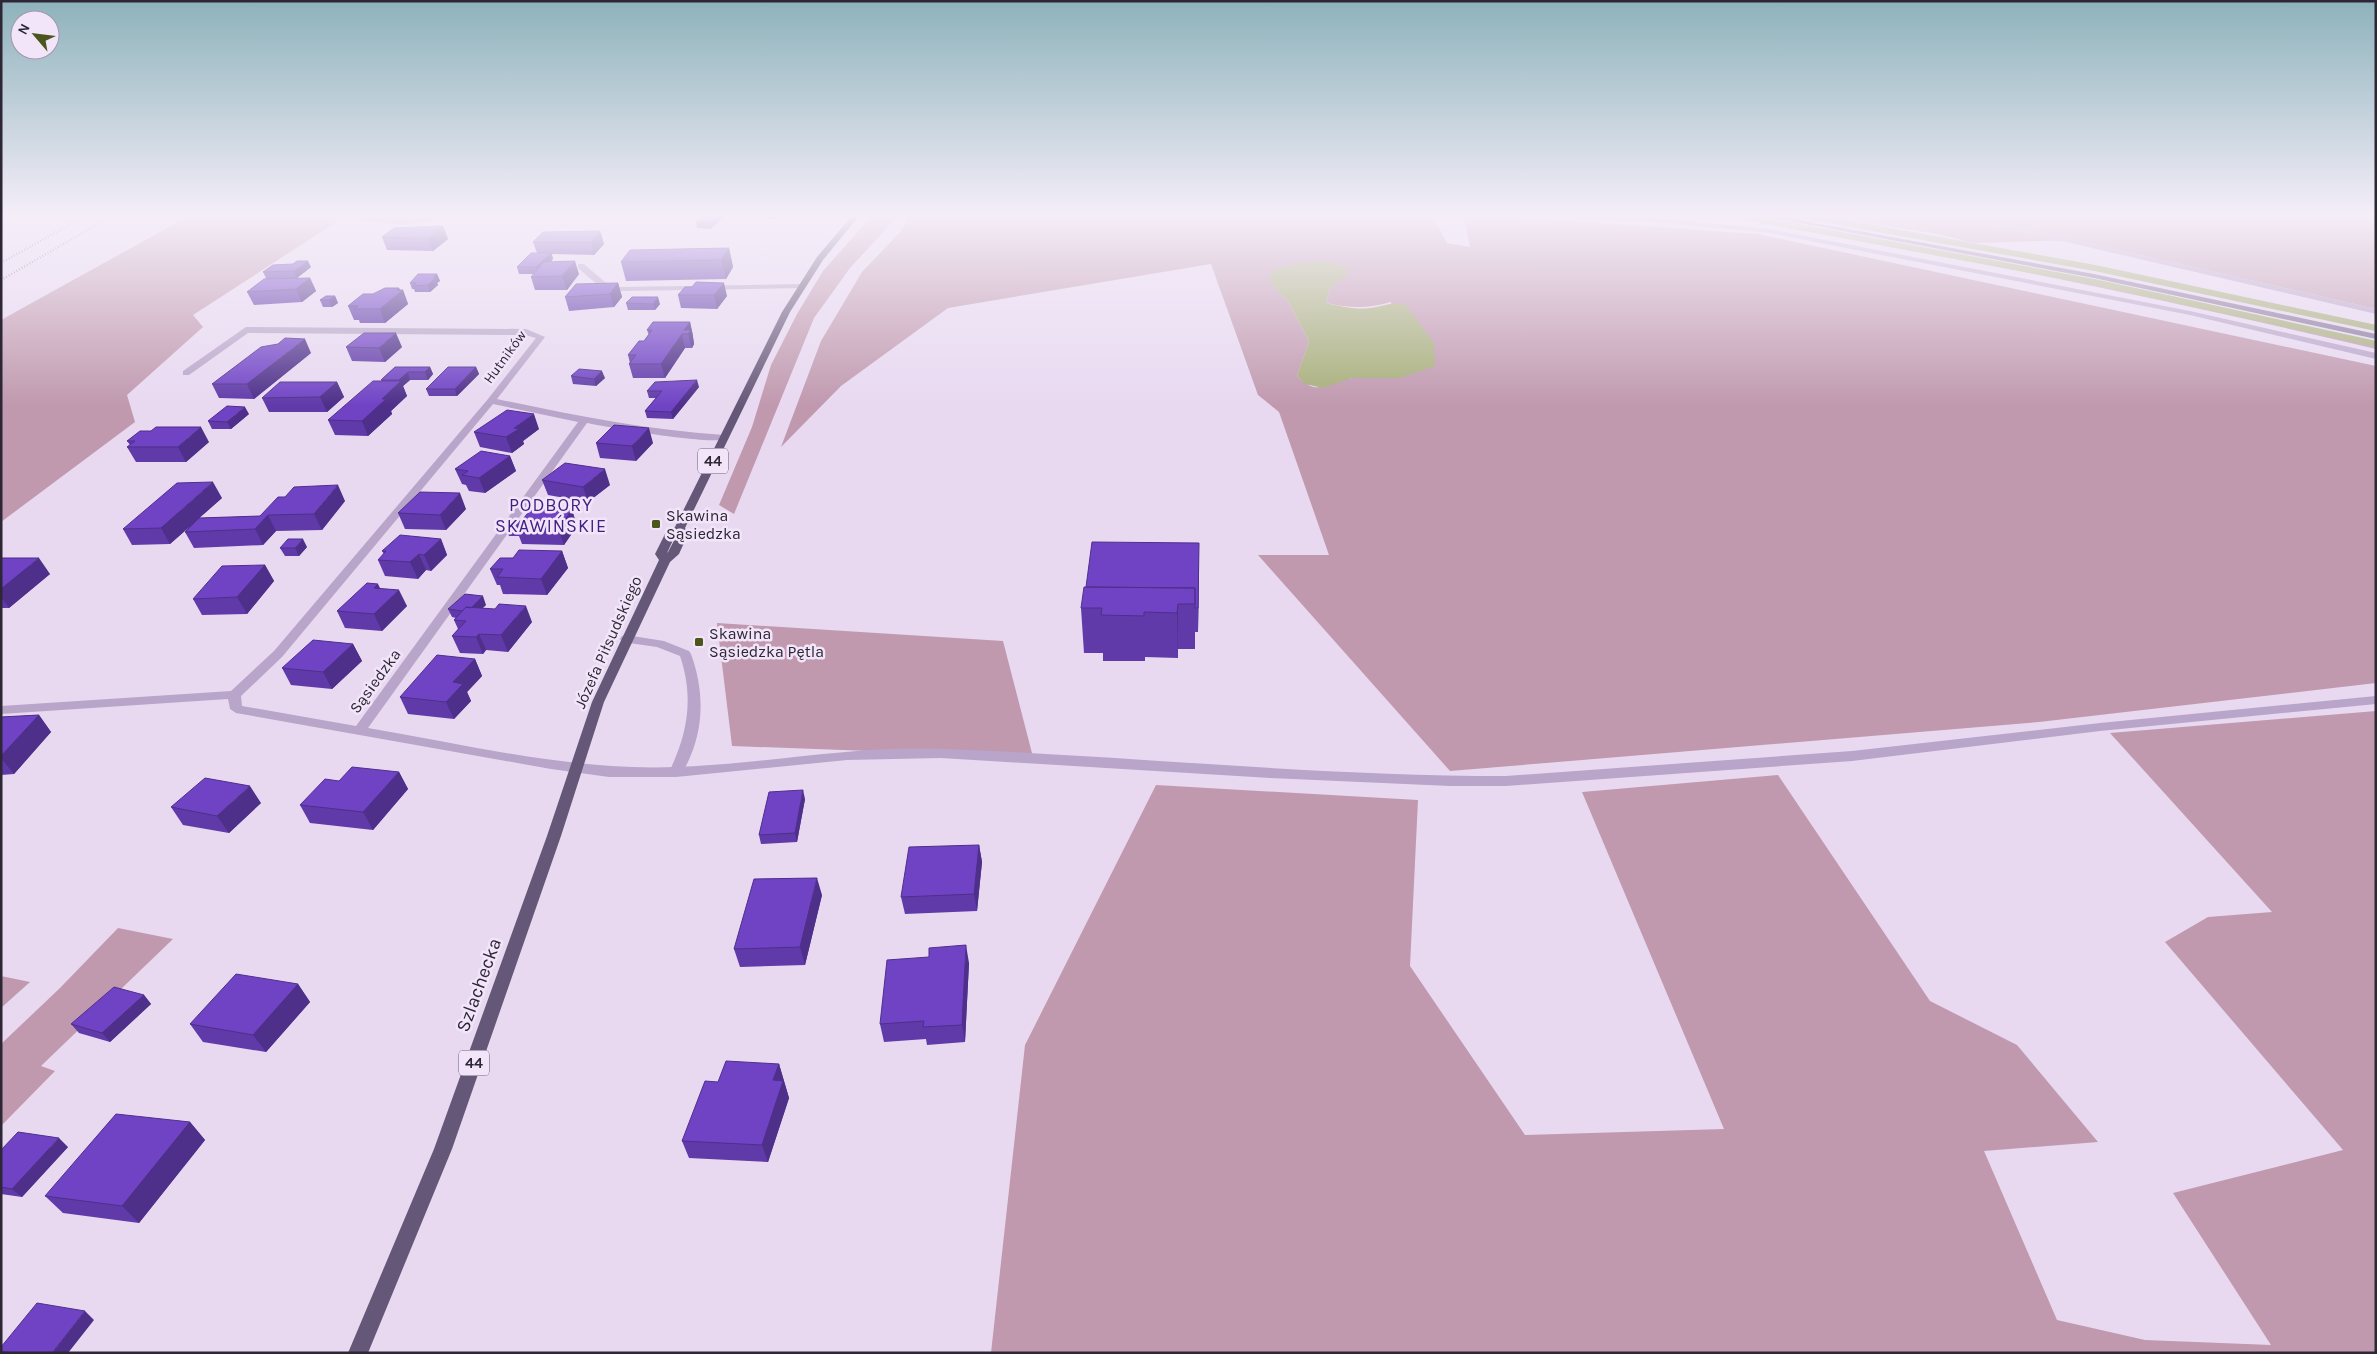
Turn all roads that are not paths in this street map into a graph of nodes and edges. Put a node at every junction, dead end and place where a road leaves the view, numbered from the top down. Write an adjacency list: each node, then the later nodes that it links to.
1 (598, 280): 6 (street)
2 (806, 280): 6 (main road, Józefa Piłsudskiego / 44)
3 (2022, 280): 9 (street)
4 (2113, 280): 8 (main road)
5 (2239, 280): 7 (street)
6 (802, 286): 13 (main road, Józefa Piłsudskiego / 44)
7 (2376, 312)
8 (2376, 337)
9 (2376, 356)
10 (186, 373): 11 (street, Hutników)
11 (491, 401): 12 (street, Hutników); 15 (street, Hutników)
12 (584, 420): 13 (street, Hutników); 18 (street, Sąsiedzka)
13 (724, 438): 14 (main road, Józefa Piłsudskiego / 44)
14 (626, 639): 19 (main road, Józefa Piłsudskiego / 44); 20 (street)
15 (234, 695): 17 (street); 18 (street, Sąsiedzka)
16 (2376, 700): 20 (street)
17 (1, 710)
18 (359, 731): 19 (street)
19 (576, 768): 20 (street); 21 (main road, Szlachecka / 44)
20 (676, 772)
21 (358, 1353)

